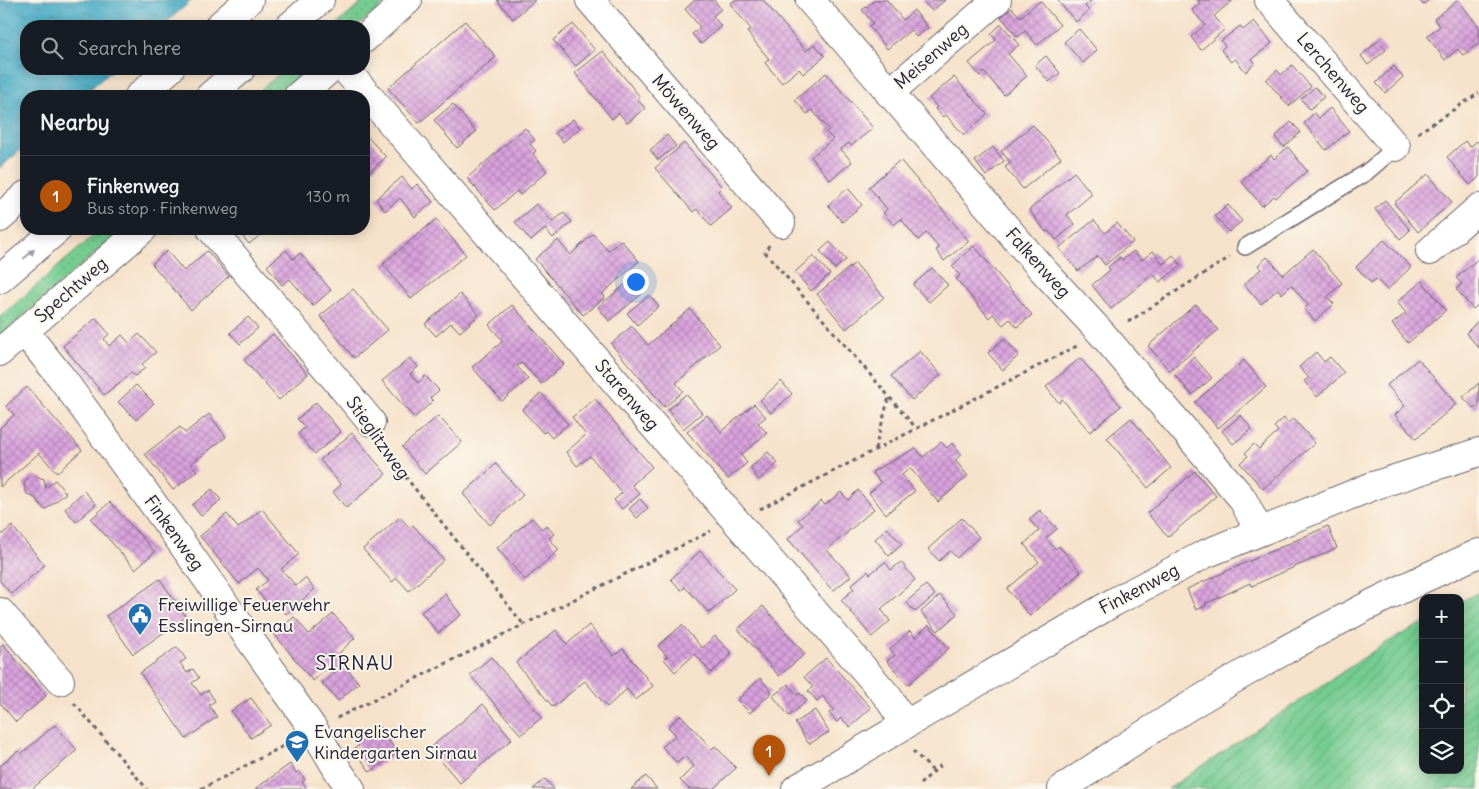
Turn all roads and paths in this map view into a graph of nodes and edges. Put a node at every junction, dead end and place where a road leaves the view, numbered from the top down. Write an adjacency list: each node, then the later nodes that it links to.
1 (249, 0): 8 (main road)
2 (320, 0): 9 (main road)
3 (408, 0): 10 (main road)
4 (590, 0): 26 (main road, Möwenweg)
5 (810, 0): 19 (main road, Falkenweg)
6 (997, 0): 19 (main road, Meisenweg)
7 (1269, 0): 22 (main road, Lerchenweg)
8 (226, 20)
9 (297, 20)
10 (370, 34)
11 (163, 75): 15 (main road)
12 (234, 75): 16 (main road)
13 (323, 75): 17 (main road)
14 (350, 75): 18 (main road, Starenweg)
15 (146, 90)
16 (217, 90)
17 (305, 90)
18 (363, 90)
19 (889, 93): 40 (main road, Falkenweg)
20 (1479, 93): 22 (path)
21 (370, 98): 45 (main road, Starenweg)
22 (1396, 147): 30 (lane)
23 (20, 200): 25 (main road)
24 (1479, 208): 31 (main road)
25 (0, 218)
26 (781, 223): 35 (path)
27 (51, 235): 32 (main road, one-way to 27)
28 (135, 235): 33 (main road, Spechtweg)
29 (216, 235): 36 (main road, Stieglitzweg)
30 (1245, 247)
31 (1430, 252)
32 (0, 279)
33 (24, 331): 34 (main road, Spechtweg); 49 (main road, Finkenweg)
34 (0, 352)
35 (889, 396): 37 (path); 38 (path)
36 (371, 422): 43 (path, Stieglitzweg)
37 (916, 428)
38 (875, 450)
39 (1479, 452): 40 (main road, Finkenweg)
40 (1259, 531): 45 (main road, Finkenweg)
41 (1479, 553): 51 (main road)
42 (0, 612): 44 (main road)
43 (524, 626)
44 (60, 681): 48 (path)
45 (905, 724): 50 (main road, Finkenweg)
46 (942, 764): 47 (path)
47 (920, 784)
48 (147, 789)
49 (351, 789)
50 (796, 789)
51 (1062, 789)

